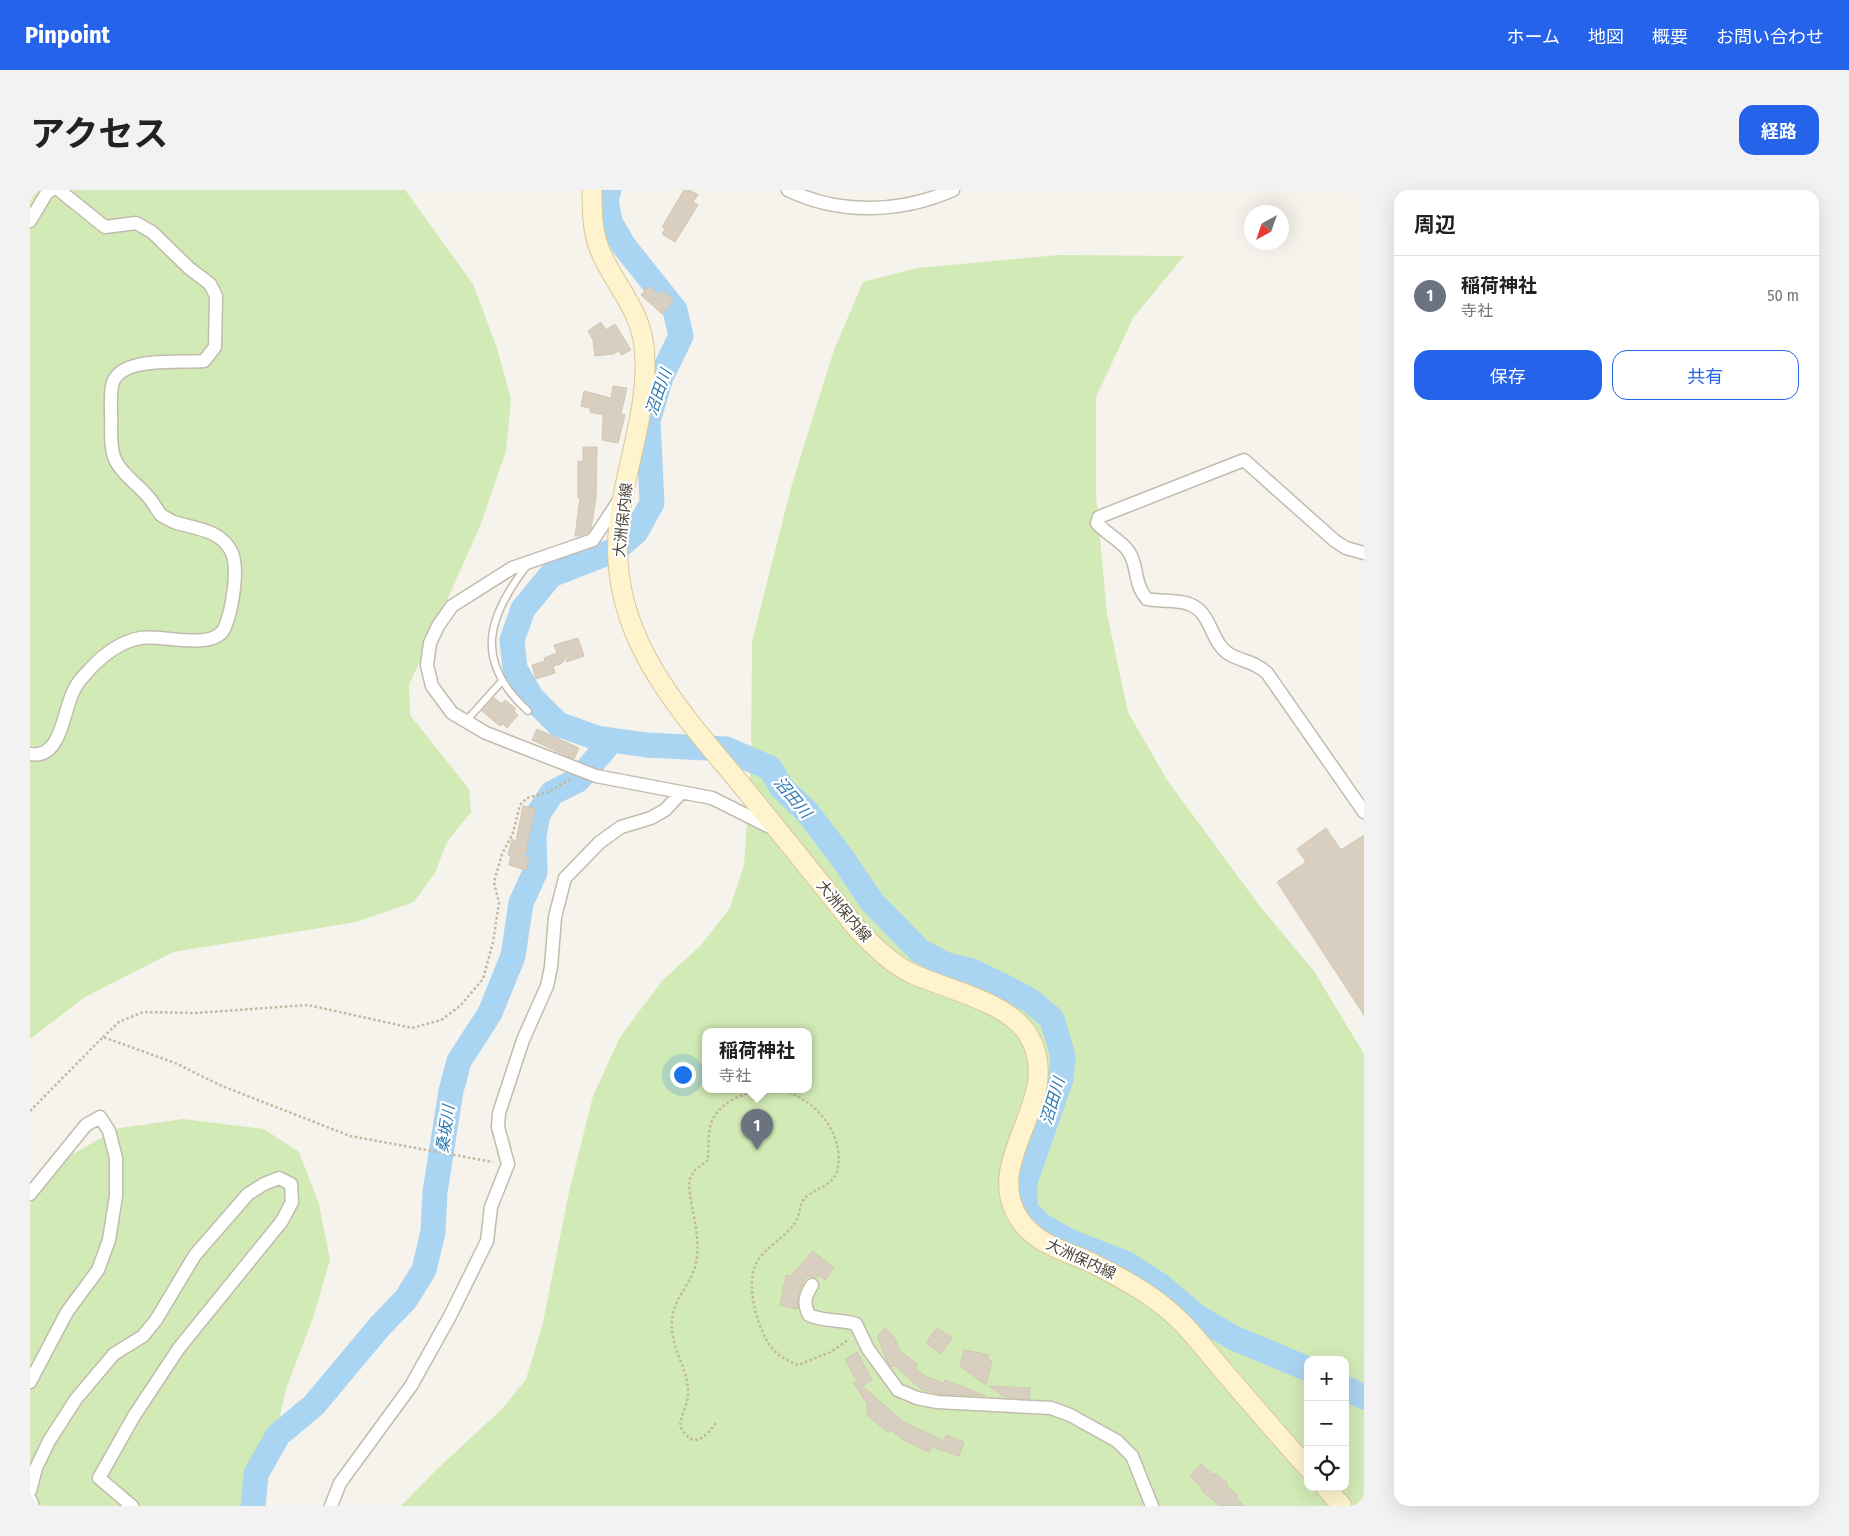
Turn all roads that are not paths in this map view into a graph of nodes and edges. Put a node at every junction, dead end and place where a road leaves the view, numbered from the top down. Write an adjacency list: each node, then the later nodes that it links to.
1 (52, 190): 6 (street)
2 (58, 190): 13 (street)
3 (592, 190): 7 (main road, 大洲保内線)
4 (788, 190): 5 (street)
5 (953, 190)
6 (30, 220)
7 (623, 494): 9 (street); 16 (main road, 大洲保内線)
8 (1364, 553): 15 (street)
9 (529, 563): 10 (lane); 12 (street)
10 (502, 681): 11 (lane); 12 (lane)
11 (528, 711)
12 (466, 721): 14 (street)
13 (30, 754)
14 (682, 793): 16 (street); 26 (street)
15 (1364, 812)
16 (779, 831): 20 (main road, 大洲保内線)
17 (30, 1194): 19 (street)
18 (812, 1285): 27 (street)
19 (30, 1382)
20 (1304, 1463)
21 (30, 1491): 25 (street)
22 (1328, 1491): 28 (main road)
23 (30, 1499): 24 (street)
24 (33, 1506)
25 (132, 1506)
26 (331, 1506)
27 (1152, 1506)
28 (1342, 1506)

